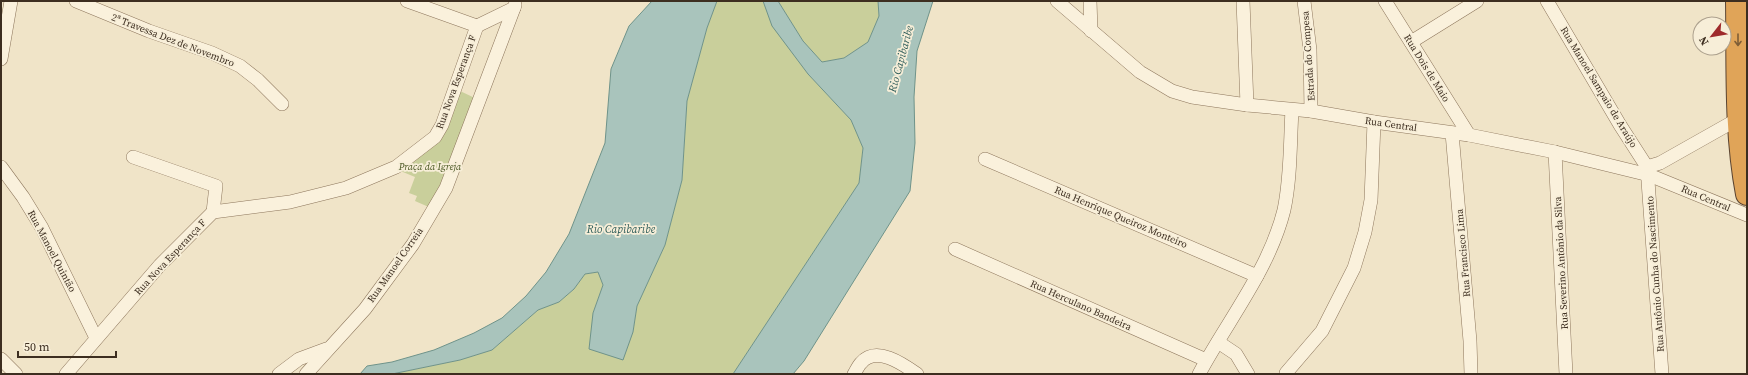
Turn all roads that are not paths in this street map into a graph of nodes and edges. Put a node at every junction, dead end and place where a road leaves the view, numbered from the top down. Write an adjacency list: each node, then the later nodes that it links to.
1 (11, 1): 16 (street)
2 (76, 1): 17 (street, 2ª Travessa Dez de Novembro)
3 (407, 1): 13 (street)
4 (1057, 1): 14 (street, Rua Central)
5 (1090, 1): 14 (street)
6 (1243, 1): 18 (street)
7 (1304, 1): 20 (street, Estrada do Compesa)
8 (1385, 1): 15 (street, Rua Dois de Maio)
9 (1477, 1): 15 (street)
10 (1547, 1): 29 (street, Rua Manoel Sampaio de Araújo)
11 (1738, 1): 21 (highway, one-way to 21)
12 (515, 5): 13 (street, Rua Manoel Correia); 37 (street, Rua Manoel Correia)
13 (477, 26): 31 (street, Rua Nova Esperança F)
14 (1091, 31): 18 (street, Rua Central)
15 (1411, 42): 24 (street, Rua Dois de Maio)
16 (1, 59)
17 (282, 104)
18 (1247, 105): 19 (street, Rua Central)
19 (1292, 110): 20 (street, Rua Central); 34 (street)
20 (1312, 111): 22 (street, Rua Central)
21 (1738, 119): 29 (street); 30 (highway)
22 (1374, 122): 23 (street, Rua Central); 40 (street)
23 (1452, 133): 24 (street, Rua Central); 50 (street, Rua Francisco Lima)
24 (1469, 135): 25 (street, Rua Central)
25 (1555, 152): 29 (street, Rua Central); 51 (street, Rua Severino Antônio da Silva)
26 (133, 157): 31 (street)
27 (985, 159): 34 (street, Rua Henrique Queiroz Monteiro)
28 (1, 167): 35 (street, Rua Manoel Quintão)
29 (1648, 171): 32 (street, Rua Central); 52 (street, Rua Antônio Cunha do Nascimento)
30 (1747, 194)
31 (213, 212): 35 (street, Rua Nova Esperança F)
32 (1747, 216)
33 (956, 249): 39 (street, Rua Herculano Bandeira)
34 (1257, 276): 36 (street)
35 (96, 338): 42 (street, Rua Nova Esperança F)
36 (1218, 342): 39 (street); 48 (street)
37 (333, 346): 43 (street); 44 (street, Rua Manoel Correia)
38 (1, 359): 41 (street)
39 (1206, 360): 47 (street)
40 (1283, 373): 49 (street)
41 (16, 374)
42 (66, 374)
43 (279, 374)
44 (306, 374)
45 (854, 374): 46 (street)
46 (917, 374)
47 (1198, 374)
48 (1248, 374)
49 (1301, 374)
50 (1471, 374)
51 (1566, 374)
52 (1662, 374)

